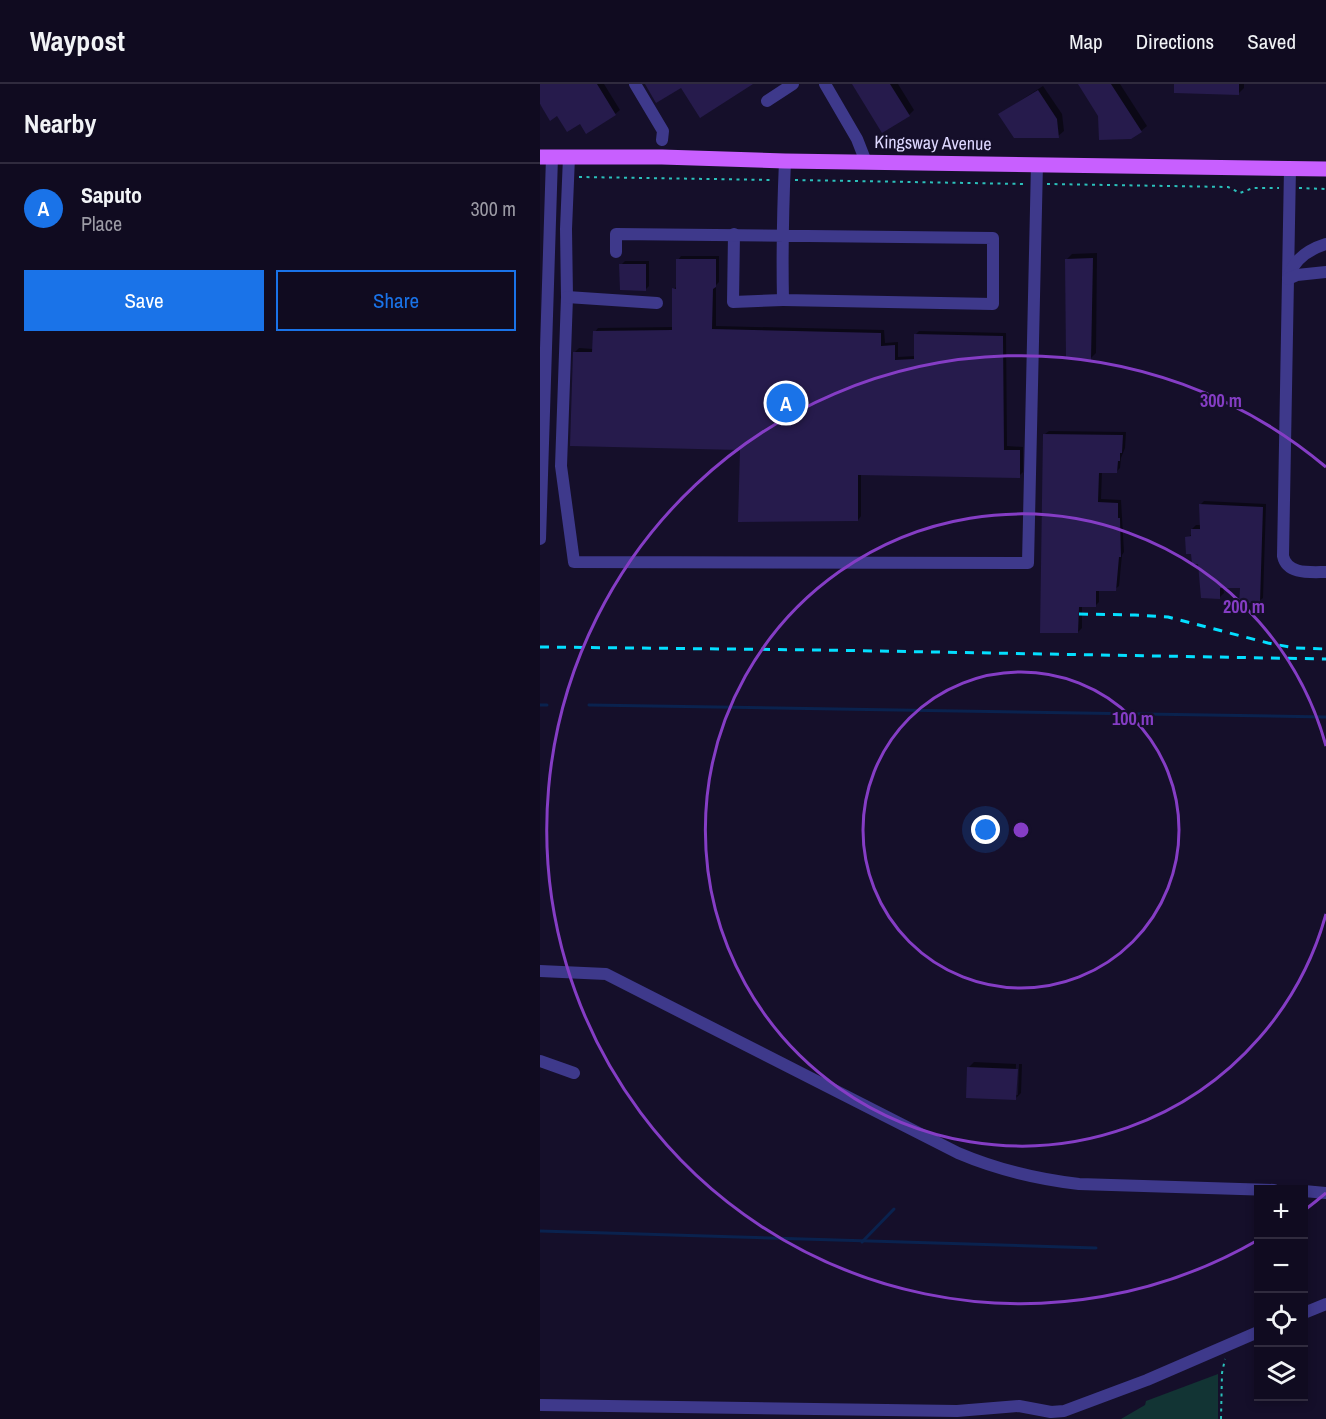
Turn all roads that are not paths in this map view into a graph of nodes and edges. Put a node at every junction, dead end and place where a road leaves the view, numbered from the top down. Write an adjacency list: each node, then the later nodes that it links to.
1 (635, 84): 5 (lane)
2 (793, 84): 4 (lane)
3 (825, 84): 9 (lane)
4 (767, 101)
5 (662, 140)
6 (546, 157): 7 (main road, Kingsway Avenue); 22 (lane)
7 (569, 157): 8 (main road, Kingsway Avenue); 19 (lane)
8 (785, 161): 9 (main road, Kingsway Avenue); 14 (lane)
9 (866, 162): 10 (main road, Kingsway Avenue)
10 (1037, 164): 11 (main road, Kingsway Avenue); 19 (lane)
11 (1290, 168): 12 (main road, Kingsway Avenue); 18 (lane)
12 (1326, 169)
13 (734, 234): 14 (lane); 16 (lane); 20 (lane)
14 (784, 235): 20 (lane); 20 (lane)
15 (1326, 244): 18 (lane)
16 (616, 252)
17 (1326, 272): 18 (lane)
18 (1288, 279): 23 (lane)
19 (567, 297): 21 (lane)
20 (783, 300)
21 (657, 303)
22 (540, 539)
23 (1326, 572)
24 (540, 971): 27 (lane)
25 (540, 1061): 26 (lane)
26 (574, 1072)
27 (1254, 1189)
28 (1308, 1191): 29 (lane)
29 (1326, 1193)
30 (1326, 1304): 31 (lane)
31 (1308, 1311)
32 (1254, 1334): 33 (lane)
33 (540, 1405)

